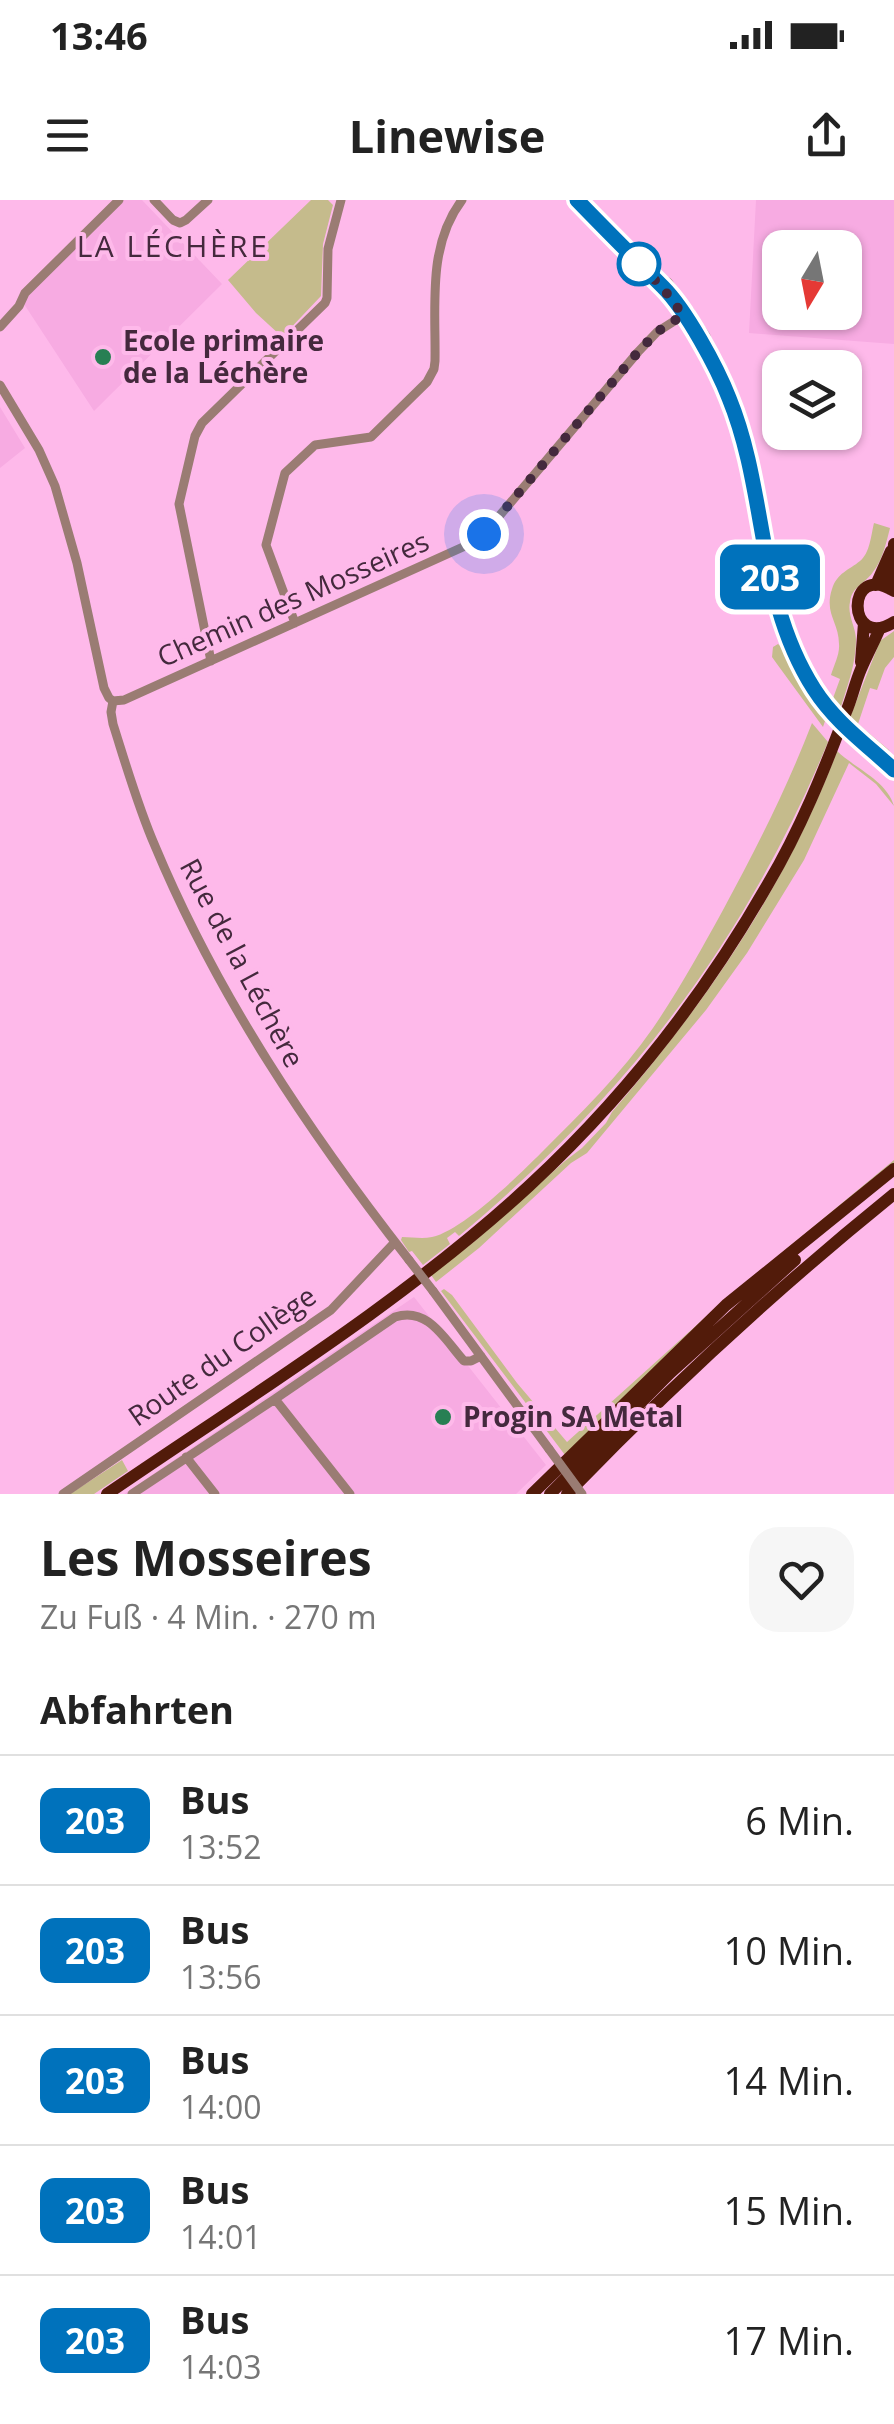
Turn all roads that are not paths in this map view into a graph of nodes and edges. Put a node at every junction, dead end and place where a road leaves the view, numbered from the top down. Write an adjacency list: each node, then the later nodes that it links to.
1 (119, 200): 8 (street)
2 (154, 200): 3 (street)
3 (208, 200)
4 (462, 200): 14 (street)
5 (577, 200): 7 (street)
6 (339, 204): 16 (street)
7 (686, 313): 14 (street, Chemin des Mosseires); 19 (street, bridge)
8 (1, 324)
9 (0, 386): 18 (street, Rue de la Léchère)
10 (894, 544): 11 (highway)
11 (887, 588): 12 (highway)
12 (864, 622): 15 (highway); 17 (highway)
13 (894, 622): 15 (highway)
14 (296, 623): 16 (street, Chemin des Mosseires)
15 (880, 628): 17 (highway)
16 (211, 661): 18 (street, Chemin des Mosseires)
17 (861, 669): 29 (highway)
18 (113, 701): 23 (street, Rue de la Léchère)
19 (891, 765)
20 (894, 1169): 33 (highway)
21 (894, 1179): 34 (highway)
22 (894, 1194): 26 (highway)
23 (395, 1242): 24 (street, Rue de la Léchère, bridge); 28 (street, Route du Collège)
24 (480, 1356): 25 (street); 36 (street, Rue de la Léchère, bridge)
25 (275, 1400): 27 (street); 32 (street)
26 (632, 1428): 35 (highway); 36 (highway)
27 (186, 1457): 30 (street); 31 (street)
28 (63, 1494)
29 (106, 1494)
30 (132, 1494)
31 (215, 1494)
32 (350, 1494)
33 (532, 1494)
34 (550, 1494)
35 (568, 1494)
36 (582, 1494)

